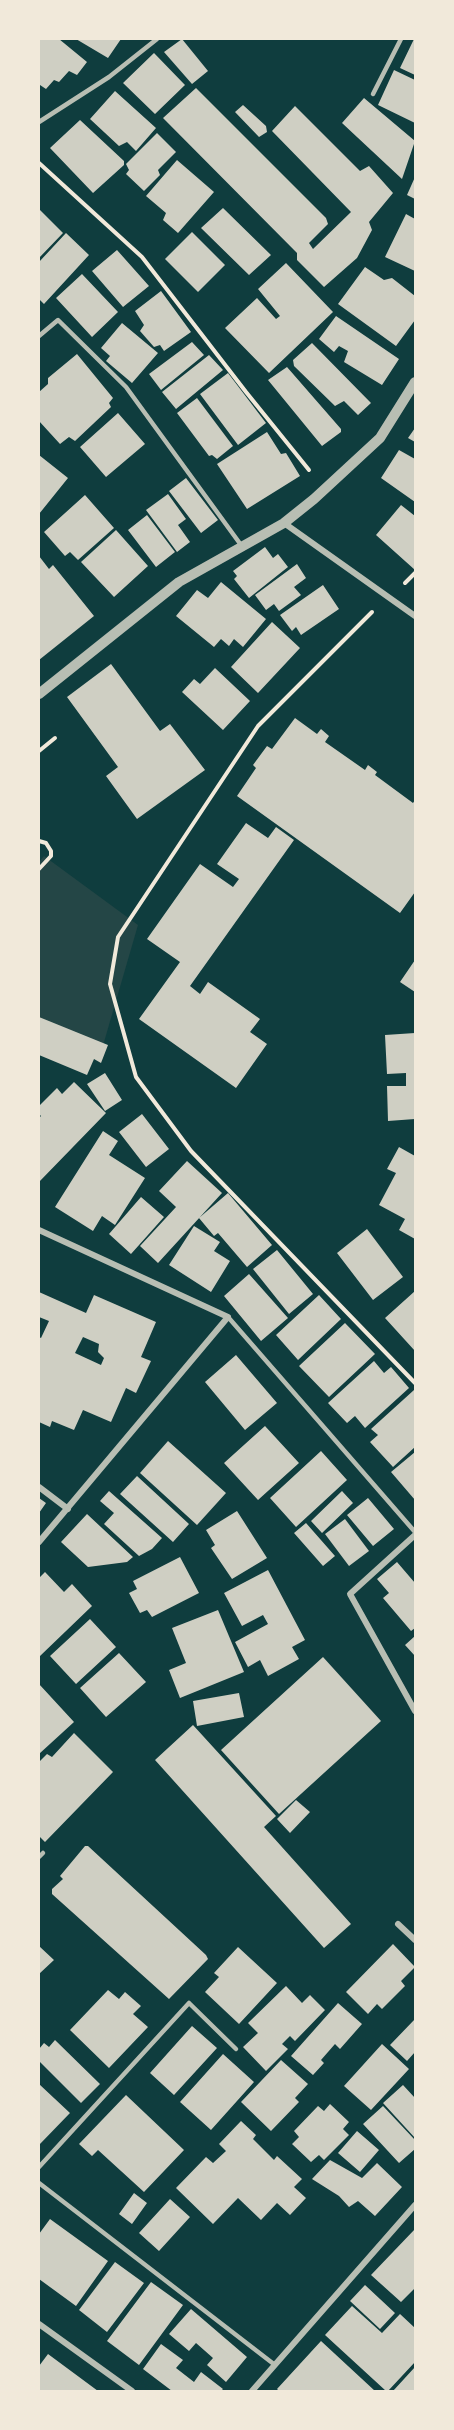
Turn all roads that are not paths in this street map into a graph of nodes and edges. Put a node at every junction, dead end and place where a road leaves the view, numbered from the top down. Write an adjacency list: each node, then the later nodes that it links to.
1 (157, 39): 4 (lane)
2 (401, 39): 3 (lane)
3 (373, 93)
4 (39, 122)
5 (39, 336): 8 (lane)
6 (415, 382): 7 (street)
7 (284, 523): 8 (street); 9 (street)
8 (242, 545): 10 (street)
9 (415, 616)
10 (39, 694)
11 (39, 1230): 12 (street)
12 (228, 1317): 14 (street); 15 (lane)
13 (39, 1487): 14 (street)
14 (68, 1509): 16 (street)
15 (415, 1533): 17 (street)
16 (39, 1542)
17 (415, 1711)
18 (399, 1924): 19 (street)
19 (415, 1940)
20 (236, 2049): 21 (lane)
21 (39, 2167)
22 (39, 2183): 25 (lane)
23 (415, 2205): 25 (street)
24 (39, 2324): 26 (street)
25 (275, 2365): 27 (street)
26 (132, 2391)
27 (252, 2391)

